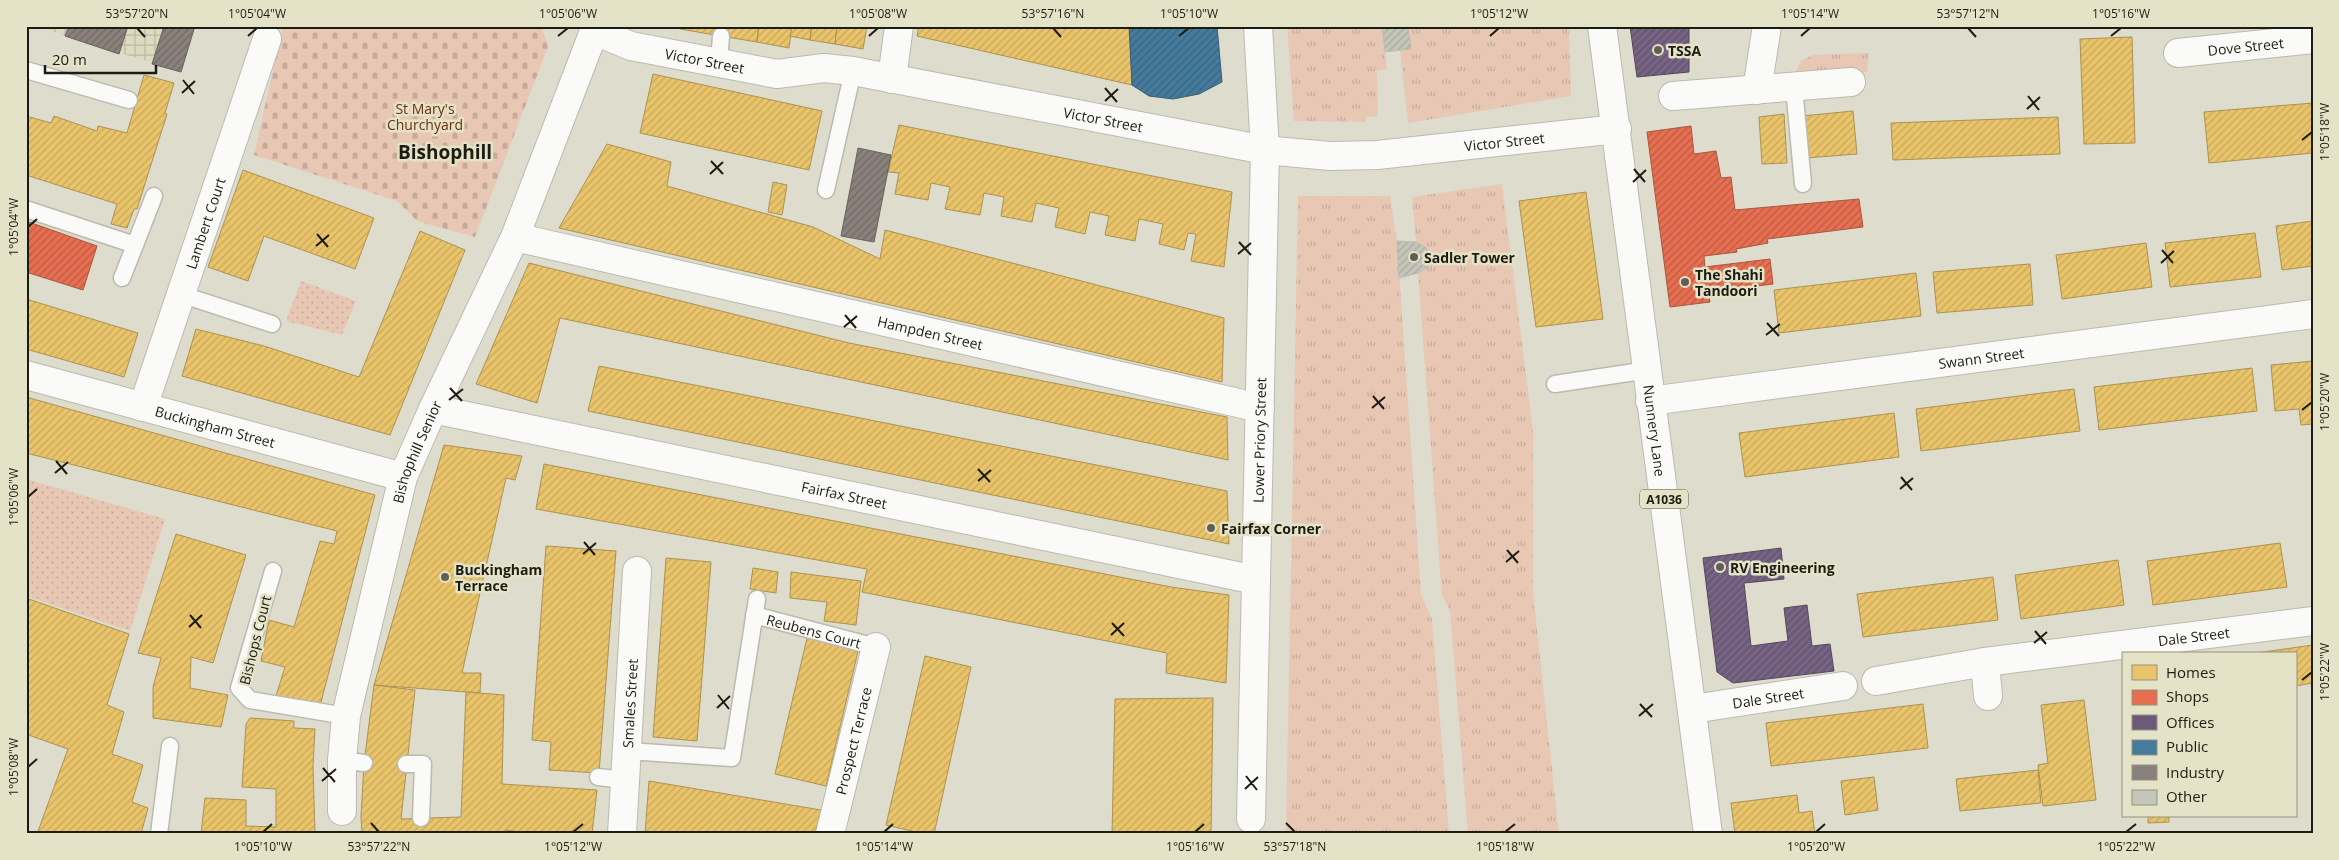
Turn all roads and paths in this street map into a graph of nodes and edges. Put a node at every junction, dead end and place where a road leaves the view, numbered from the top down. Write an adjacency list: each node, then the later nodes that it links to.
1 (899, 26): 11 (street)
2 (1258, 26): 18 (street, Lower Priory Street)
3 (1602, 26): 17 (street, Nunnery Lane / A1036)
4 (1767, 26): 14 (street)
5 (596, 29): 10 (street, Victor Street); 23 (street, Bishophill Senior)
6 (267, 39): 26 (street, Lambert Court)
7 (2313, 39): 8 (street, Dove Street)
8 (2178, 53)
9 (26, 70): 16 (lane)
10 (853, 72): 11 (street, Victor Street); 20 (lane)
11 (892, 79): 18 (street, Victor Street)
12 (1851, 82): 13 (street)
13 (1794, 87): 14 (street); 19 (lane)
14 (1756, 90): 15 (street)
15 (1673, 96)
16 (129, 100)
17 (1617, 129): 18 (street, Victor Street); 29 (street, Nunnery Lane / A1036)
18 (1265, 150): 34 (street, Lower Priory Street)
19 (1802, 184)
20 (826, 190)
21 (154, 196): 24 (lane)
22 (26, 209): 24 (lane)
23 (515, 237): 34 (street, Hampden Street); 35 (street, Bishophill Senior)
24 (135, 245): 25 (lane)
25 (122, 278)
26 (180, 294): 28 (lane); 33 (street, Lambert Court)
27 (2313, 314): 32 (street, Swann Street)
28 (272, 324)
29 (1648, 370): 31 (lane); 32 (street, Nunnery Lane / A1036)
30 (26, 375): 33 (street, Buckingham Street)
31 (1556, 384)
32 (1650, 401): 46 (street, Nunnery Lane / A1036)
33 (142, 407): 36 (street, Buckingham Street)
34 (1260, 408): 39 (street, Lower Priory Street)
35 (433, 409): 36 (street, Bishophill Senior); 39 (street, Fairfax Street)
36 (403, 478): 47 (street, Bishophill Senior)
37 (273, 571): 47 (lane, Bishops Court)
38 (637, 571): 49 (street, Smales Street)
39 (1256, 580): 53 (street, Lower Priory Street)
40 (2313, 620): 42 (street, Dale Street)
41 (876, 646): 49 (lane, Reubens Court); 56 (street, Prospect Terrace)
42 (1985, 662): 43 (street, Dale Street); 45 (street)
43 (1876, 681)
44 (1843, 686): 46 (street, Dale Street)
45 (1988, 696)
46 (1693, 709): 57 (street, Nunnery Lane / A1036)
47 (346, 716): 51 (street, Bishophill Senior)
48 (170, 746): 54 (lane)
49 (628, 750): 55 (street, Smales Street)
50 (406, 764): 52 (lane)
51 (342, 811)
52 (421, 818)
53 (1251, 820)
54 (159, 834)
55 (622, 834)
56 (830, 834)
57 (1708, 834)

